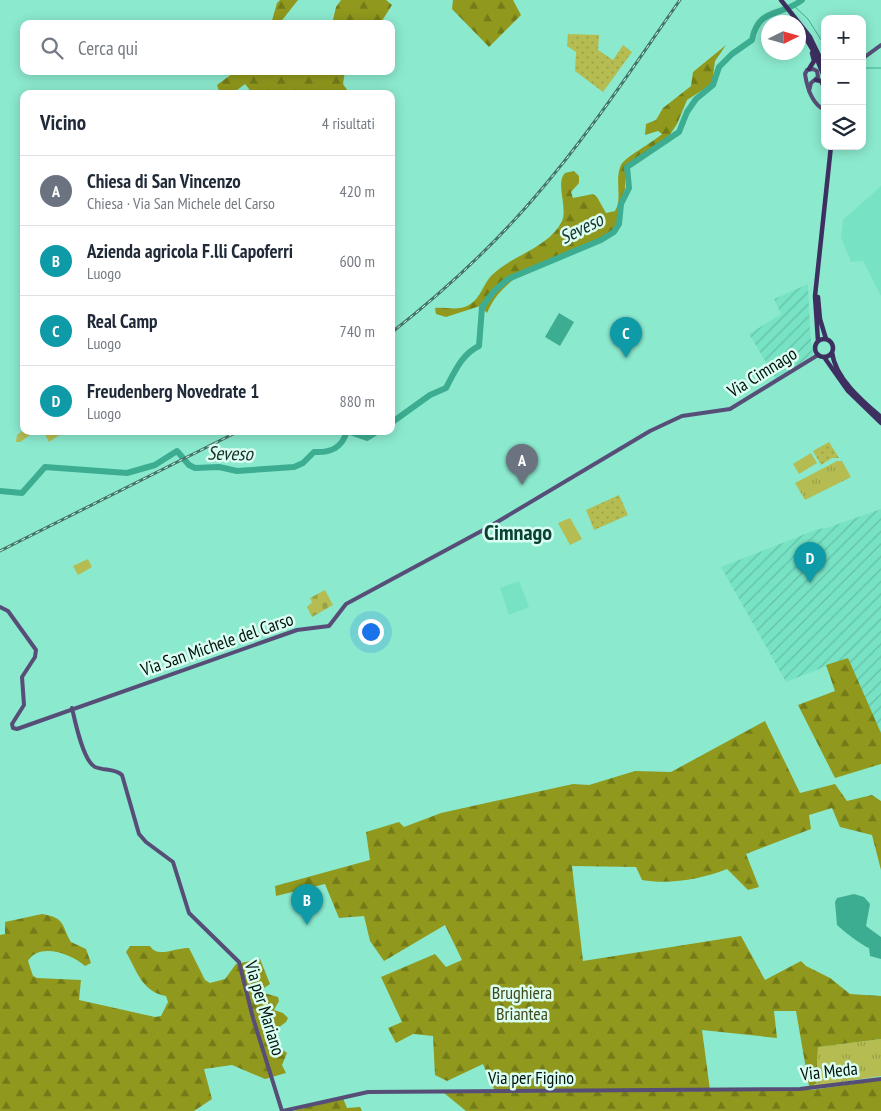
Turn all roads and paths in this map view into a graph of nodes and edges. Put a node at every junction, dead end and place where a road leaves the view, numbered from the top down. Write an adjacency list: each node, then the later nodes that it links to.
1 (781, 0): 2 (main road)
2 (790, 12): 3 (main road); 6 (main road)
3 (792, 15)
4 (806, 38): 12 (main road)
5 (806, 39): 11 (main road)
6 (814, 43): 8 (main road); 10 (main road)
7 (881, 45): 9 (street)
8 (821, 53)
9 (866, 56)
10 (821, 60)
11 (809, 69): 13 (street); 14 (street)
12 (821, 70)
13 (808, 80): 14 (street); 16 (street)
14 (814, 81): 15 (main road); 16 (street)
15 (821, 81)
16 (808, 91): 17 (street)
17 (821, 108)
18 (832, 150): 19 (main road)
19 (819, 268): 20 (main road); 21 (main road)
20 (826, 339): 21 (main road); 22 (main road)
21 (818, 341): 23 (main road)
22 (832, 352): 23 (main road); 24 (main road)
23 (819, 354): 25 (main road); 26 (street, Via Cimnago)
24 (881, 417)
25 (881, 422)
26 (642, 435): 28 (street, Via San Michele del Carso)
27 (0, 607): 28 (street, Via San Michele del Carso)
28 (72, 708): 31 (street, Via per Mariano)
29 (881, 1079): 30 (street, Via Meda)
30 (781, 1089): 31 (street, Via per Figino)
31 (282, 1111)

